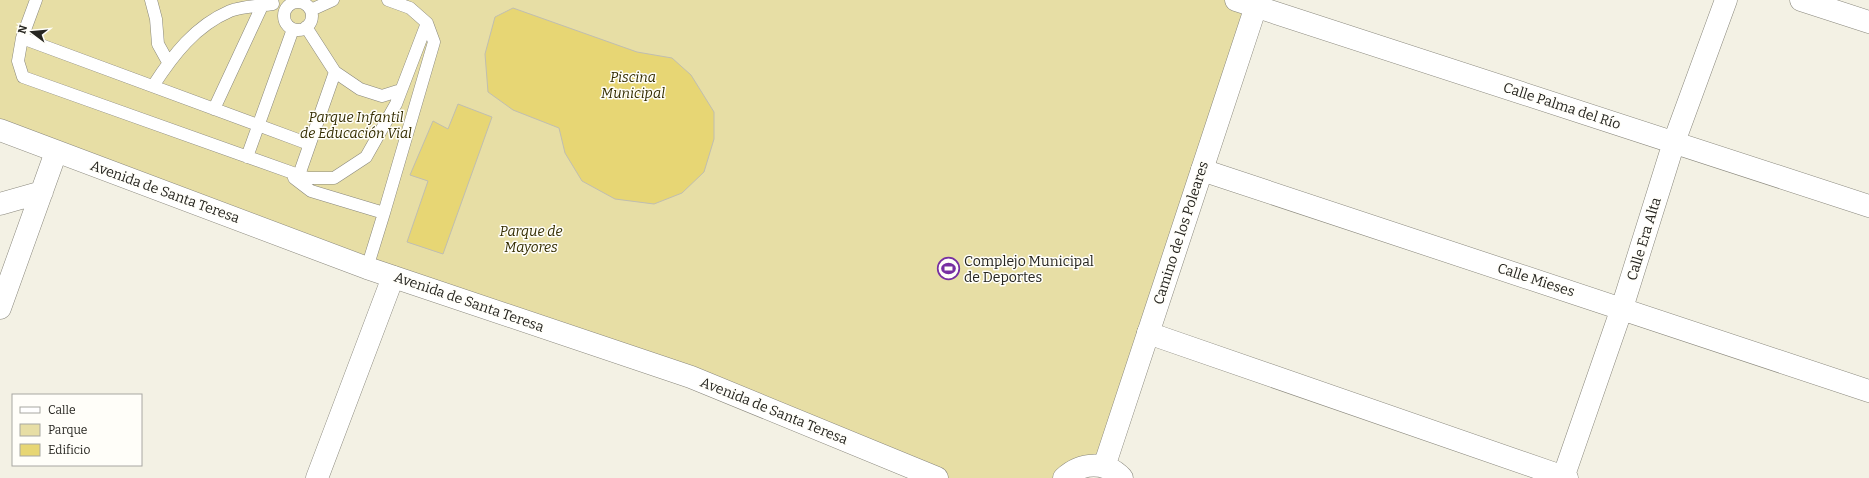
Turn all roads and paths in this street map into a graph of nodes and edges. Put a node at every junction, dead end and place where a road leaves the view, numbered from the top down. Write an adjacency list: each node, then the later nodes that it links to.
1 (36, 0): 15 (lane)
2 (151, 0): 16 (lane)
3 (333, 0): 10 (lane)
4 (388, 0): 12 (lane)
5 (1726, 0): 23 (street, Calle Era Alta)
6 (1801, 0): 11 (street)
7 (267, 2): 9 (lane); 16 (lane); 20 (lane)
8 (1250, 2): 23 (street, Calle Palma del Río); 28 (street, Camino de los Poleares)
9 (286, 9): 10 (lane); 14 (lane)
10 (311, 10): 13 (lane)
11 (1869, 22)
12 (427, 23): 19 (lane); 33 (lane)
13 (306, 28): 14 (lane); 17 (lane)
14 (293, 29): 21 (lane)
15 (22, 38): 18 (lane); 26 (lane)
16 (168, 62): 18 (lane)
17 (335, 72): 19 (lane); 24 (lane)
18 (153, 86): 20 (lane)
19 (401, 90): 29 (lane)
20 (214, 109): 21 (lane)
21 (258, 125): 24 (lane); 26 (lane)
22 (0, 130): 25 (street, Avenida de Santa Teresa)
23 (1674, 142): 32 (street, Calle Palma del Río); 37 (street, Calle Era Alta)
24 (309, 144): 29 (lane)
25 (56, 152): 30 (street); 34 (street, Avenida de Santa Teresa)
26 (247, 157): 27 (lane)
27 (284, 170): 29 (lane); 33 (lane)
28 (1202, 170): 37 (street, Calle Mieses); 38 (street, Camino de los Poleares)
29 (298, 175)
30 (42, 192): 31 (street); 36 (street)
31 (0, 204)
32 (1869, 206)
33 (384, 213): 34 (lane)
34 (367, 268): 35 (street, Avenida de Santa Teresa)
35 (393, 276): 41 (street); 42 (street, Avenida de Santa Teresa)
36 (0, 308)
37 (1622, 308): 39 (street, Calle Mieses); 44 (street, Calle Era Alta)
38 (1148, 333): 40 (street, Camino de los Poleares); 44 (street)
39 (1869, 391)
40 (1113, 472): 43 (street)
41 (317, 478)
42 (937, 478)
43 (1064, 478)
44 (1565, 478)

